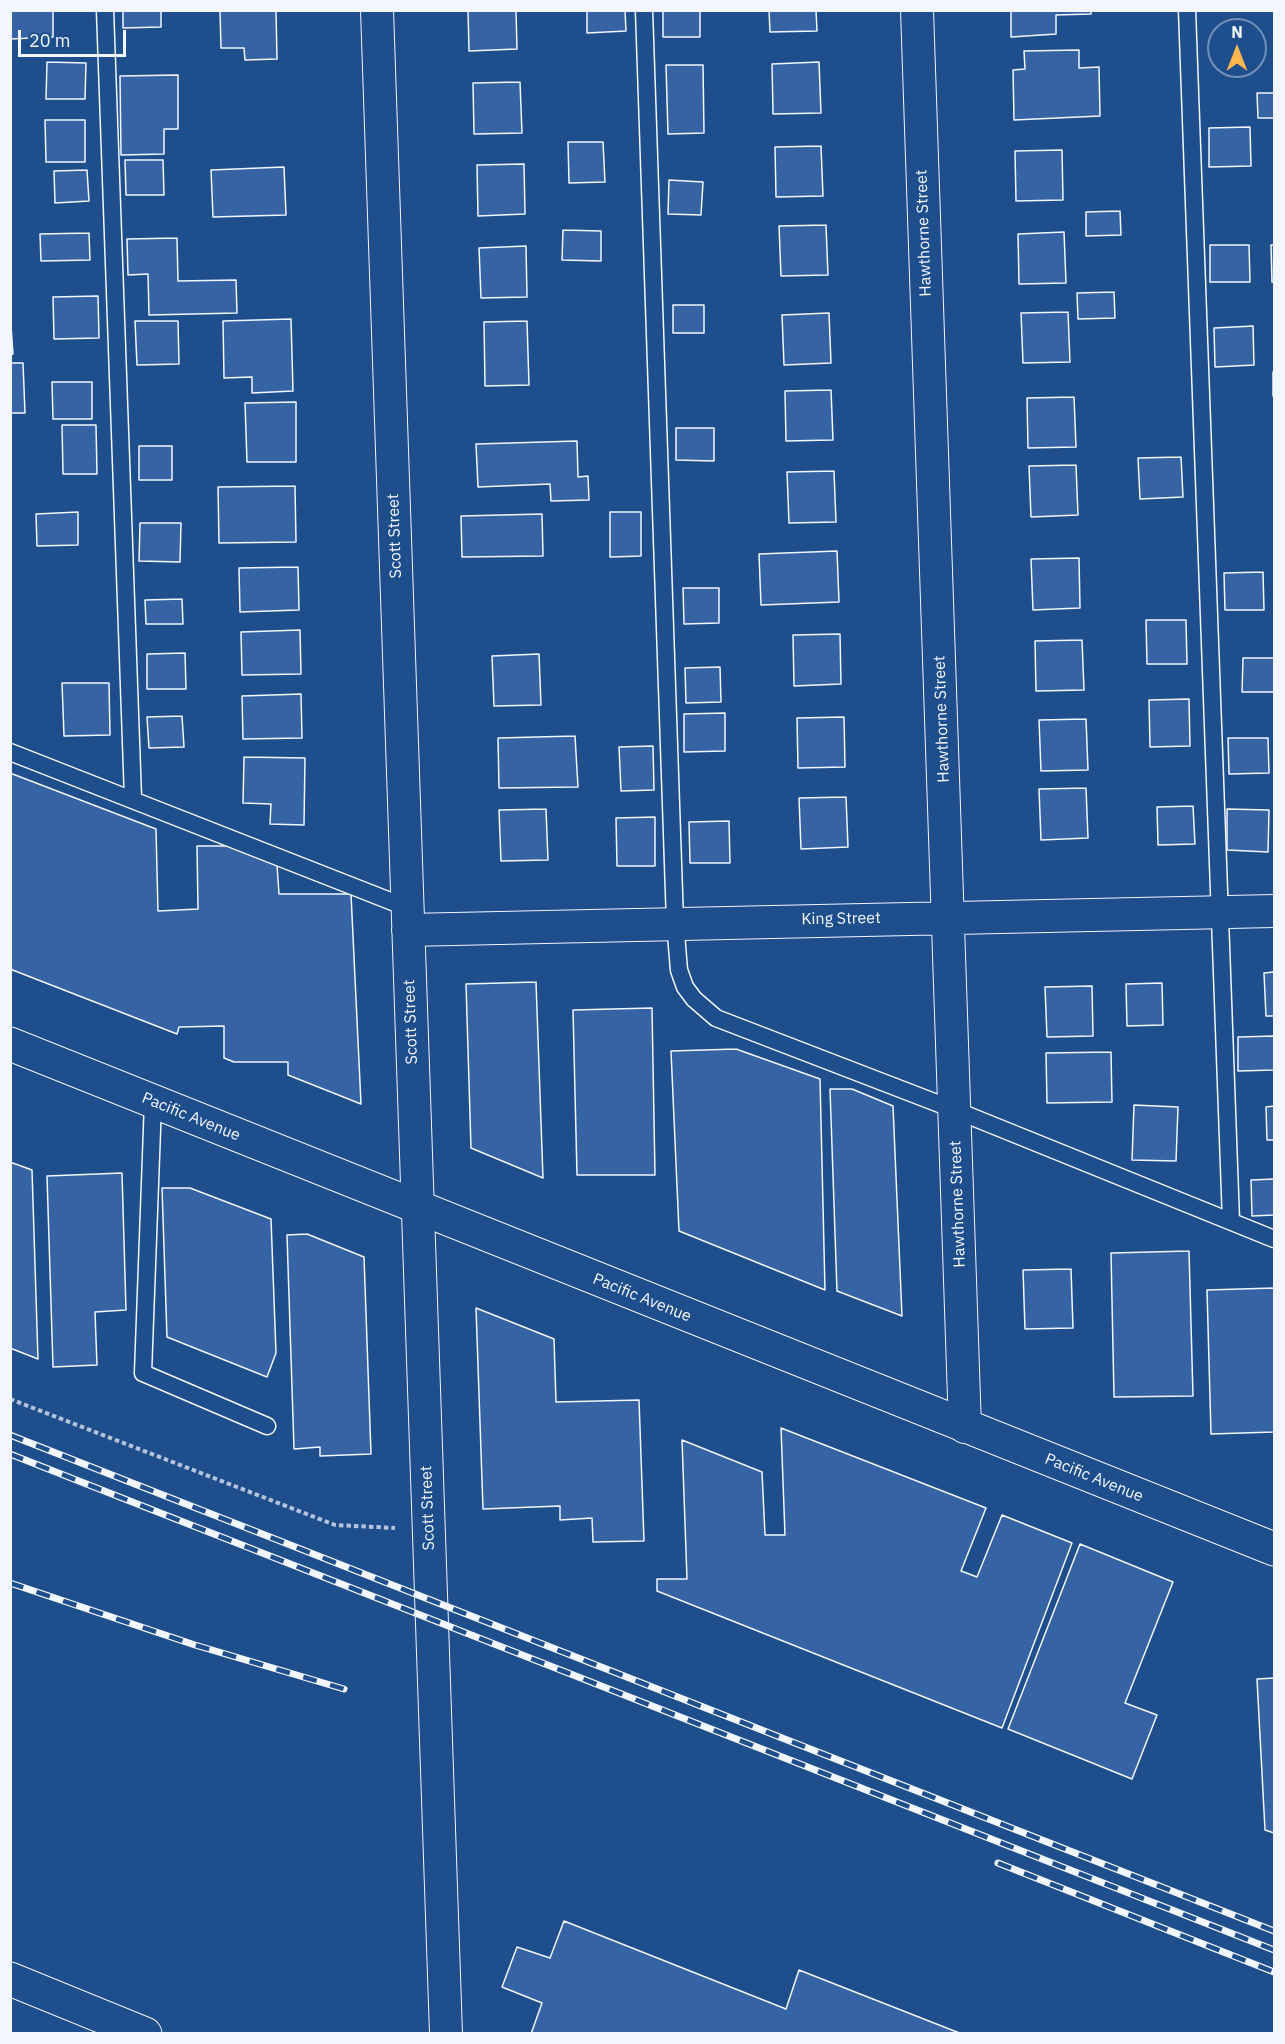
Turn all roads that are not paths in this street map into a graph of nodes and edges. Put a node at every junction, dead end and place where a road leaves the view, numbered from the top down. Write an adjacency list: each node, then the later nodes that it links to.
1 (105, 10): 7 (lane)
2 (376, 10): 11 (street, Scott Street)
3 (644, 10): 12 (lane)
4 (916, 10): 10 (street, Hawthorne Street)
5 (1187, 10): 9 (lane)
6 (10, 752): 7 (lane)
7 (133, 798): 11 (lane)
8 (1275, 911): 9 (street, King Street)
9 (1220, 912): 10 (street, King Street); 17 (lane)
10 (949, 916): 12 (street, King Street); 15 (street, Hawthorne Street)
11 (408, 919): 12 (street, King Street); 16 (street, Scott Street)
12 (675, 922): 15 (lane)
13 (10, 1044): 14 (street, Pacific Avenue)
14 (153, 1102): 16 (street, Pacific Avenue); 19 (lane)
15 (955, 1110): 17 (lane); 20 (street, Hawthorne Street)
16 (418, 1209): 20 (street, Pacific Avenue); 24 (street, Scott Street)
17 (1231, 1221): 18 (lane)
18 (1275, 1239)
19 (267, 1426)
20 (965, 1427): 21 (street, Pacific Avenue)
21 (1275, 1549)
22 (10, 1979): 23 (street)
23 (145, 2034)
24 (446, 2034)

